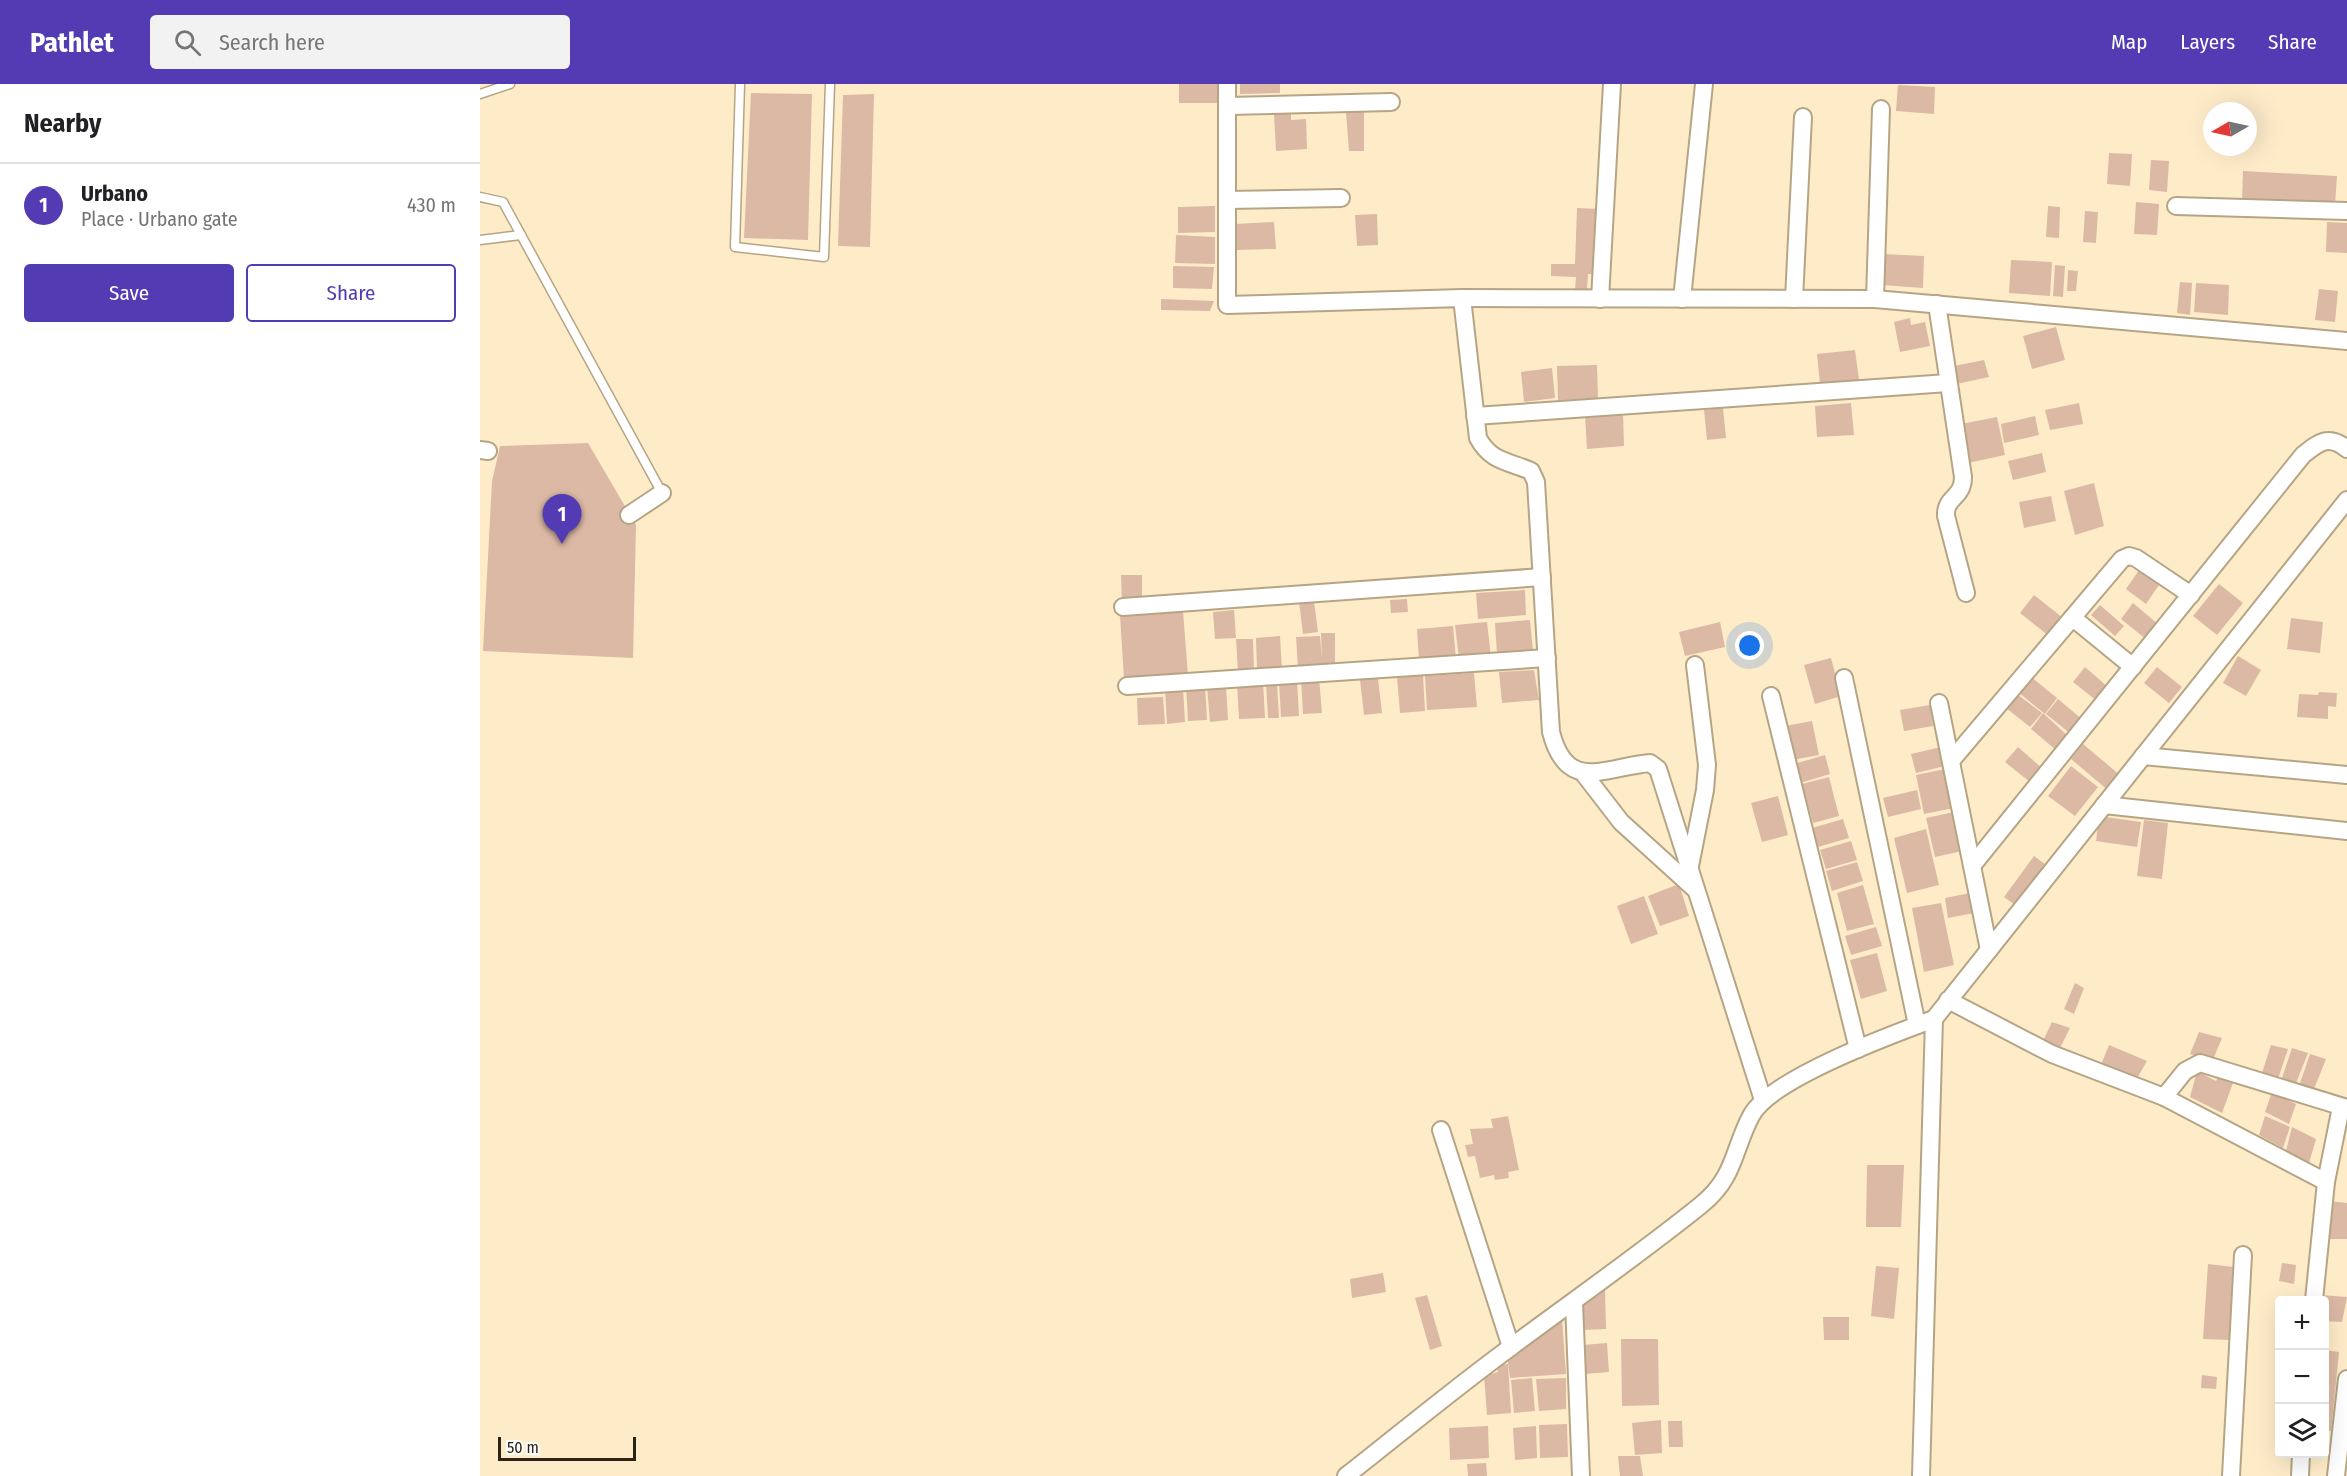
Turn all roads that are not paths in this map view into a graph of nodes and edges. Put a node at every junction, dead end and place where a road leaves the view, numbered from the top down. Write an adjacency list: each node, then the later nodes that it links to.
1 (510, 84): 7 (lane)
2 (740, 84): 3 (lane)
3 (830, 84)
4 (1227, 84): 9 (street)
5 (1612, 84): 20 (street)
6 (1704, 84): 21 (street)
7 (480, 94)
8 (1391, 102): 9 (street)
9 (1227, 106): 14 (street)
10 (1881, 109): 23 (street)
11 (1803, 117): 22 (street)
12 (480, 197): 17 (lane)
13 (1341, 198): 14 (street)
14 (1227, 200): 19 (street)
15 (2176, 206): 16 (street)
16 (2347, 211)
17 (521, 235): 18 (lane); 29 (lane)
18 (480, 240)
19 (1462, 298): 20 (street); 27 (street)
20 (1600, 298): 21 (street)
21 (1682, 298): 22 (street)
22 (1794, 299): 23 (street)
23 (1875, 299): 24 (street)
24 (1937, 304): 25 (street); 26 (street)
25 (2347, 341)
26 (1948, 383): 27 (street); 33 (street)
27 (1475, 416): 32 (street)
28 (2347, 449): 34 (street)
29 (662, 493): 31 (street)
30 (2347, 500): 44 (street)
31 (629, 515)
32 (1542, 578): 35 (street); 37 (street)
33 (1966, 593)
34 (2191, 596): 36 (street); 39 (street)
35 (1123, 607)
36 (2073, 618): 39 (street); 45 (street)
37 (1546, 658): 41 (street); 46 (street)
38 (1695, 665): 51 (street)
39 (2133, 667): 50 (street)
40 (1844, 678): 56 (street)
41 (1127, 686)
42 (1771, 696): 57 (street)
43 (1939, 703): 45 (street)
44 (2143, 756): 47 (street); 48 (street)
45 (1951, 761): 50 (street)
46 (1584, 774): 51 (street); 52 (street)
47 (2347, 775)
48 (2104, 805): 49 (street); 53 (street)
49 (2347, 831)
50 (1972, 866): 53 (street)
51 (1690, 868): 52 (street)
52 (1697, 890): 59 (street)
53 (1989, 950): 54 (street)
54 (1948, 1000): 55 (street); 58 (street)
55 (1934, 1019): 56 (street); 71 (street)
56 (1917, 1025): 57 (street)
57 (1858, 1049): 59 (street)
58 (2164, 1097): 60 (street); 62 (street)
59 (1763, 1100): 65 (street)
60 (2344, 1108): 62 (street)
61 (1441, 1130): 66 (street)
62 (2326, 1182): 64 (street)
63 (2243, 1256): 72 (street)
64 (2314, 1296)
65 (1574, 1303): 66 (street); 70 (street)
66 (1511, 1347): 69 (street)
67 (2347, 1378): 74 (street)
68 (2301, 1458): 73 (street)
69 (1346, 1476)
70 (1581, 1476)
71 (1921, 1476)
72 (2231, 1476)
73 (2300, 1476)
74 (2336, 1476)

